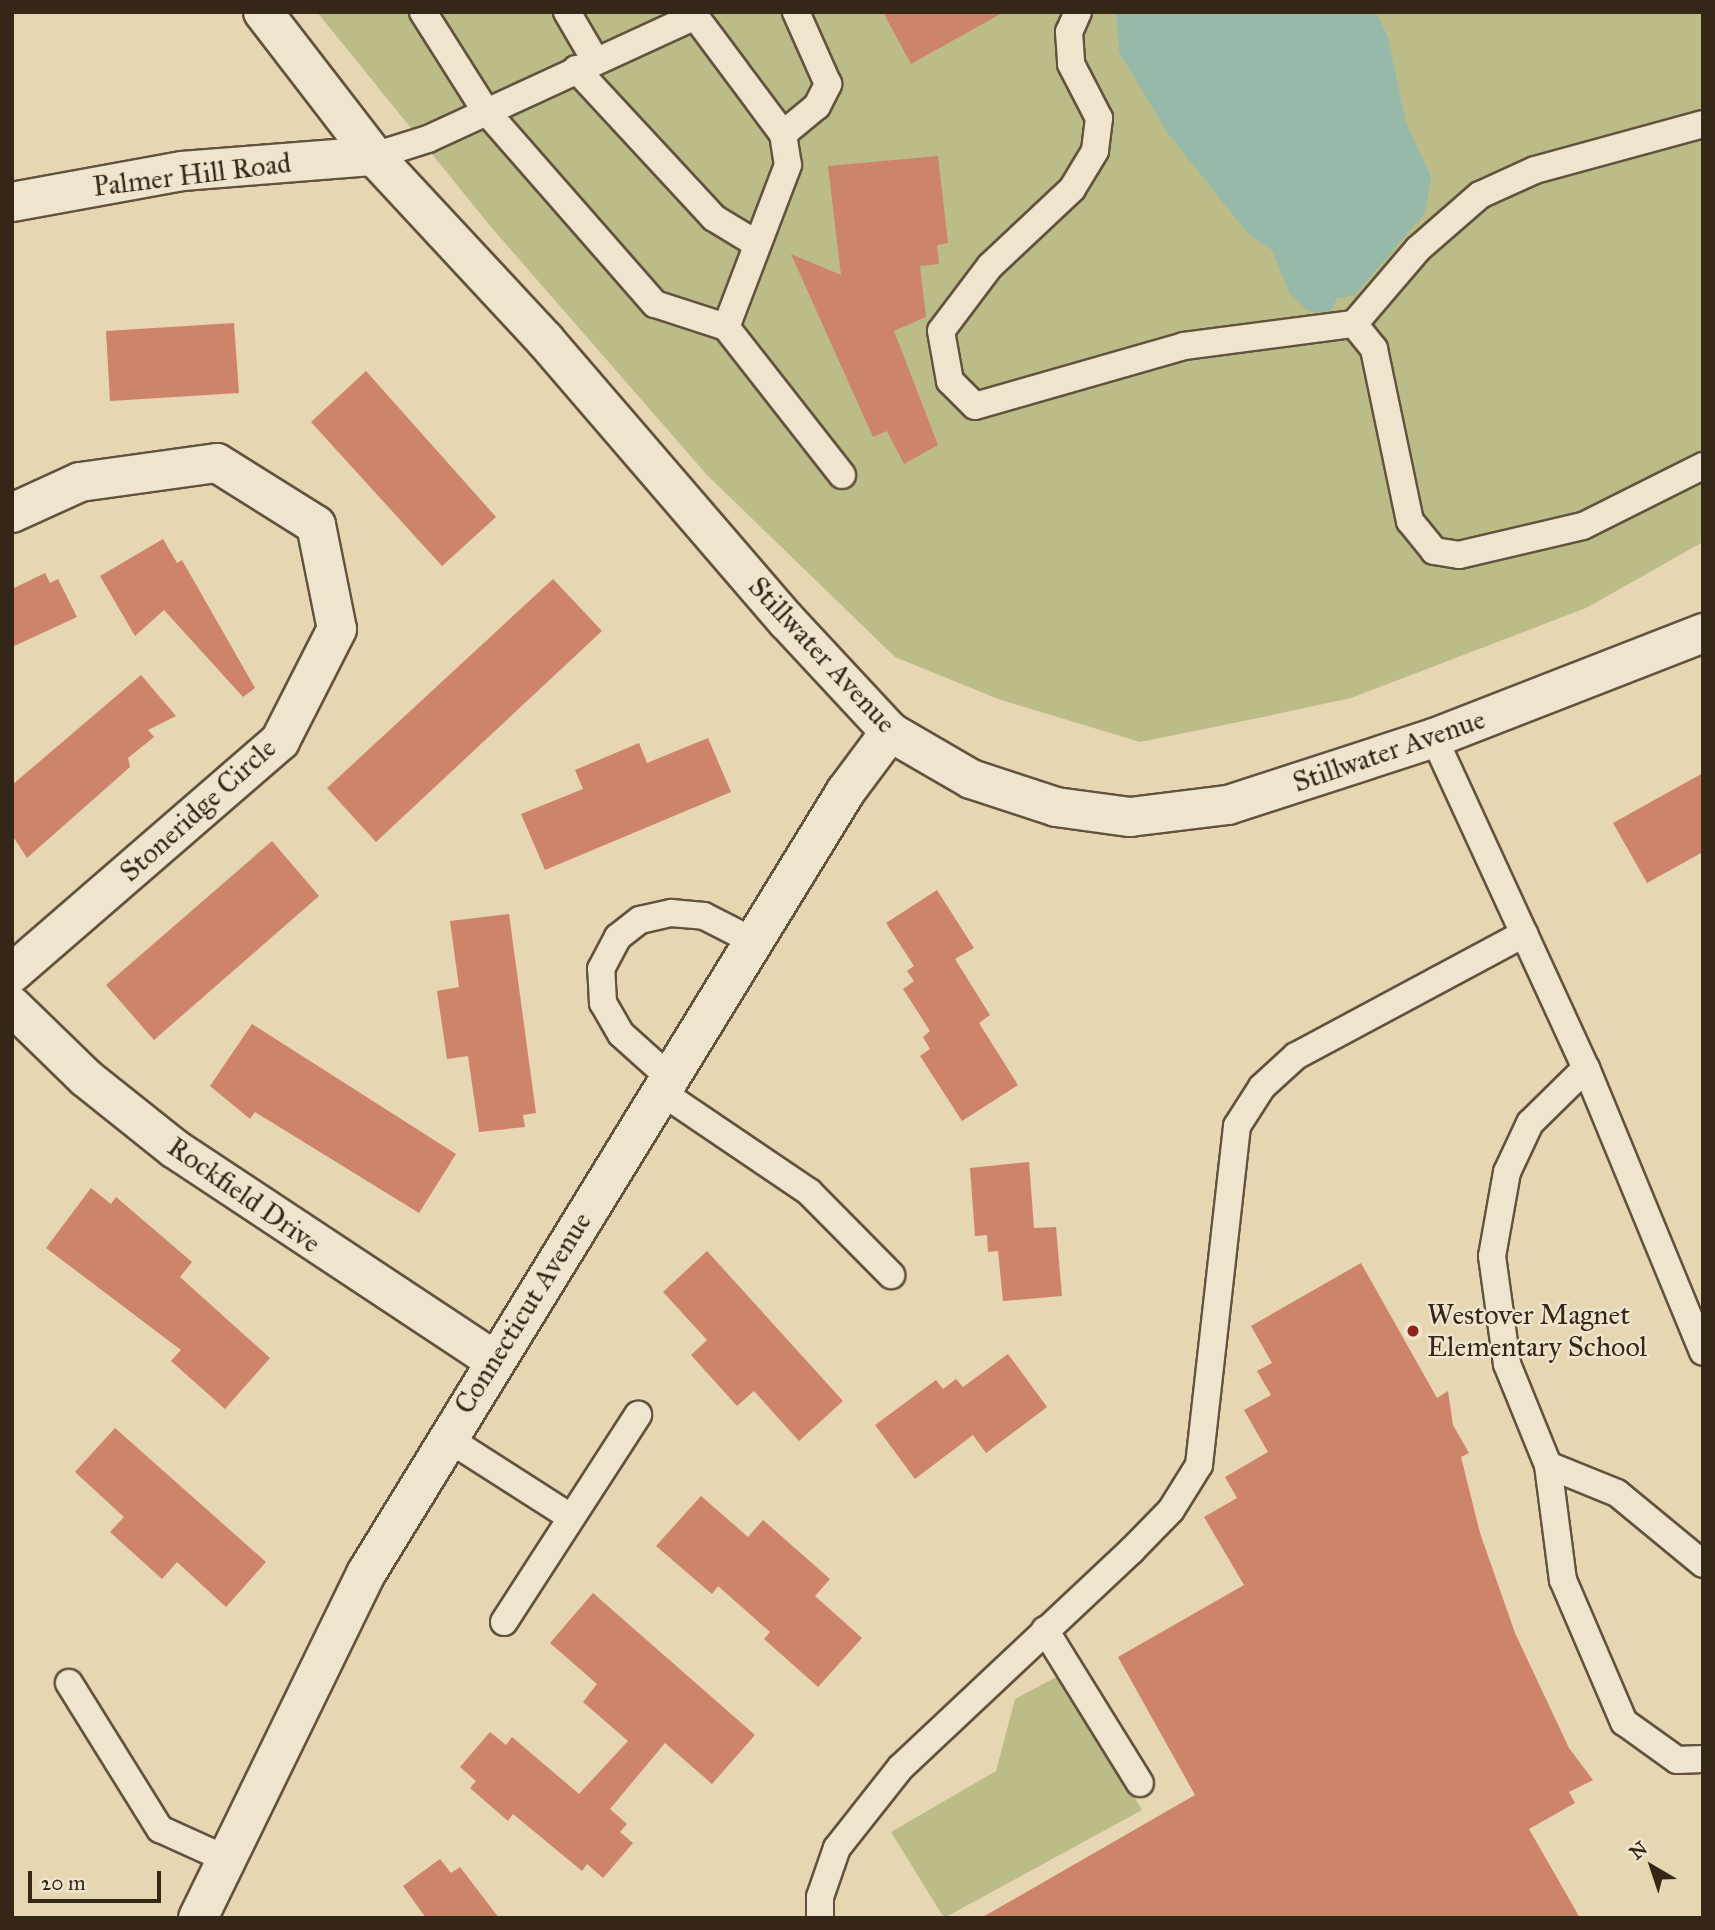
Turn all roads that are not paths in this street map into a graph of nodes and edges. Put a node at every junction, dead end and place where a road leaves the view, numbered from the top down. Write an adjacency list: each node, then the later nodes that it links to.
1 (263, 12): 11 (street, Stillwater Avenue)
2 (423, 12): 8 (lane)
3 (566, 12): 7 (lane)
4 (796, 12): 10 (lane)
5 (1077, 12): 14 (lane)
6 (698, 14): 7 (lane); 10 (lane)
7 (585, 64): 8 (lane); 13 (lane)
8 (485, 110): 11 (lane); 15 (lane)
9 (1703, 124): 14 (lane)
10 (783, 134): 13 (lane)
11 (374, 156): 12 (street, Palmer Hill Road); 20 (street, Stillwater Avenue)
12 (12, 202)
13 (757, 244): 15 (lane)
14 (1354, 324): 16 (lane)
15 (726, 327): 17 (lane)
16 (1703, 466)
17 (842, 475)
18 (12, 513): 24 (street, Stoneridge Circle)
19 (1703, 633): 21 (street, Stillwater Avenue)
20 (890, 733): 21 (street, Stillwater Avenue); 23 (street, Connecticut Avenue)
21 (1434, 738): 22 (lane)
22 (1524, 934): 26 (lane); 37 (lane)
23 (753, 941): 27 (street, Connecticut Avenue); 27 (lane)
24 (12, 973)
25 (12, 1006): 30 (street, Rockfield Drive)
26 (1586, 1068): 29 (lane); 33 (lane)
27 (665, 1084): 28 (lane); 30 (street, Connecticut Avenue)
28 (891, 1275)
29 (1703, 1352)
30 (494, 1360): 32 (street, Connecticut Avenue)
31 (638, 1415): 34 (lane)
32 (447, 1438): 34 (lane); 41 (street, Connecticut Avenue)
33 (1548, 1465): 35 (lane); 39 (lane)
34 (569, 1516): 36 (lane)
35 (1703, 1564)
36 (504, 1622)
37 (1045, 1630): 40 (lane); 43 (lane)
38 (69, 1683): 41 (lane)
39 (1703, 1759)
40 (1140, 1783)
41 (226, 1859): 42 (street, Connecticut Avenue)
42 (198, 1918)
43 (820, 1918)

